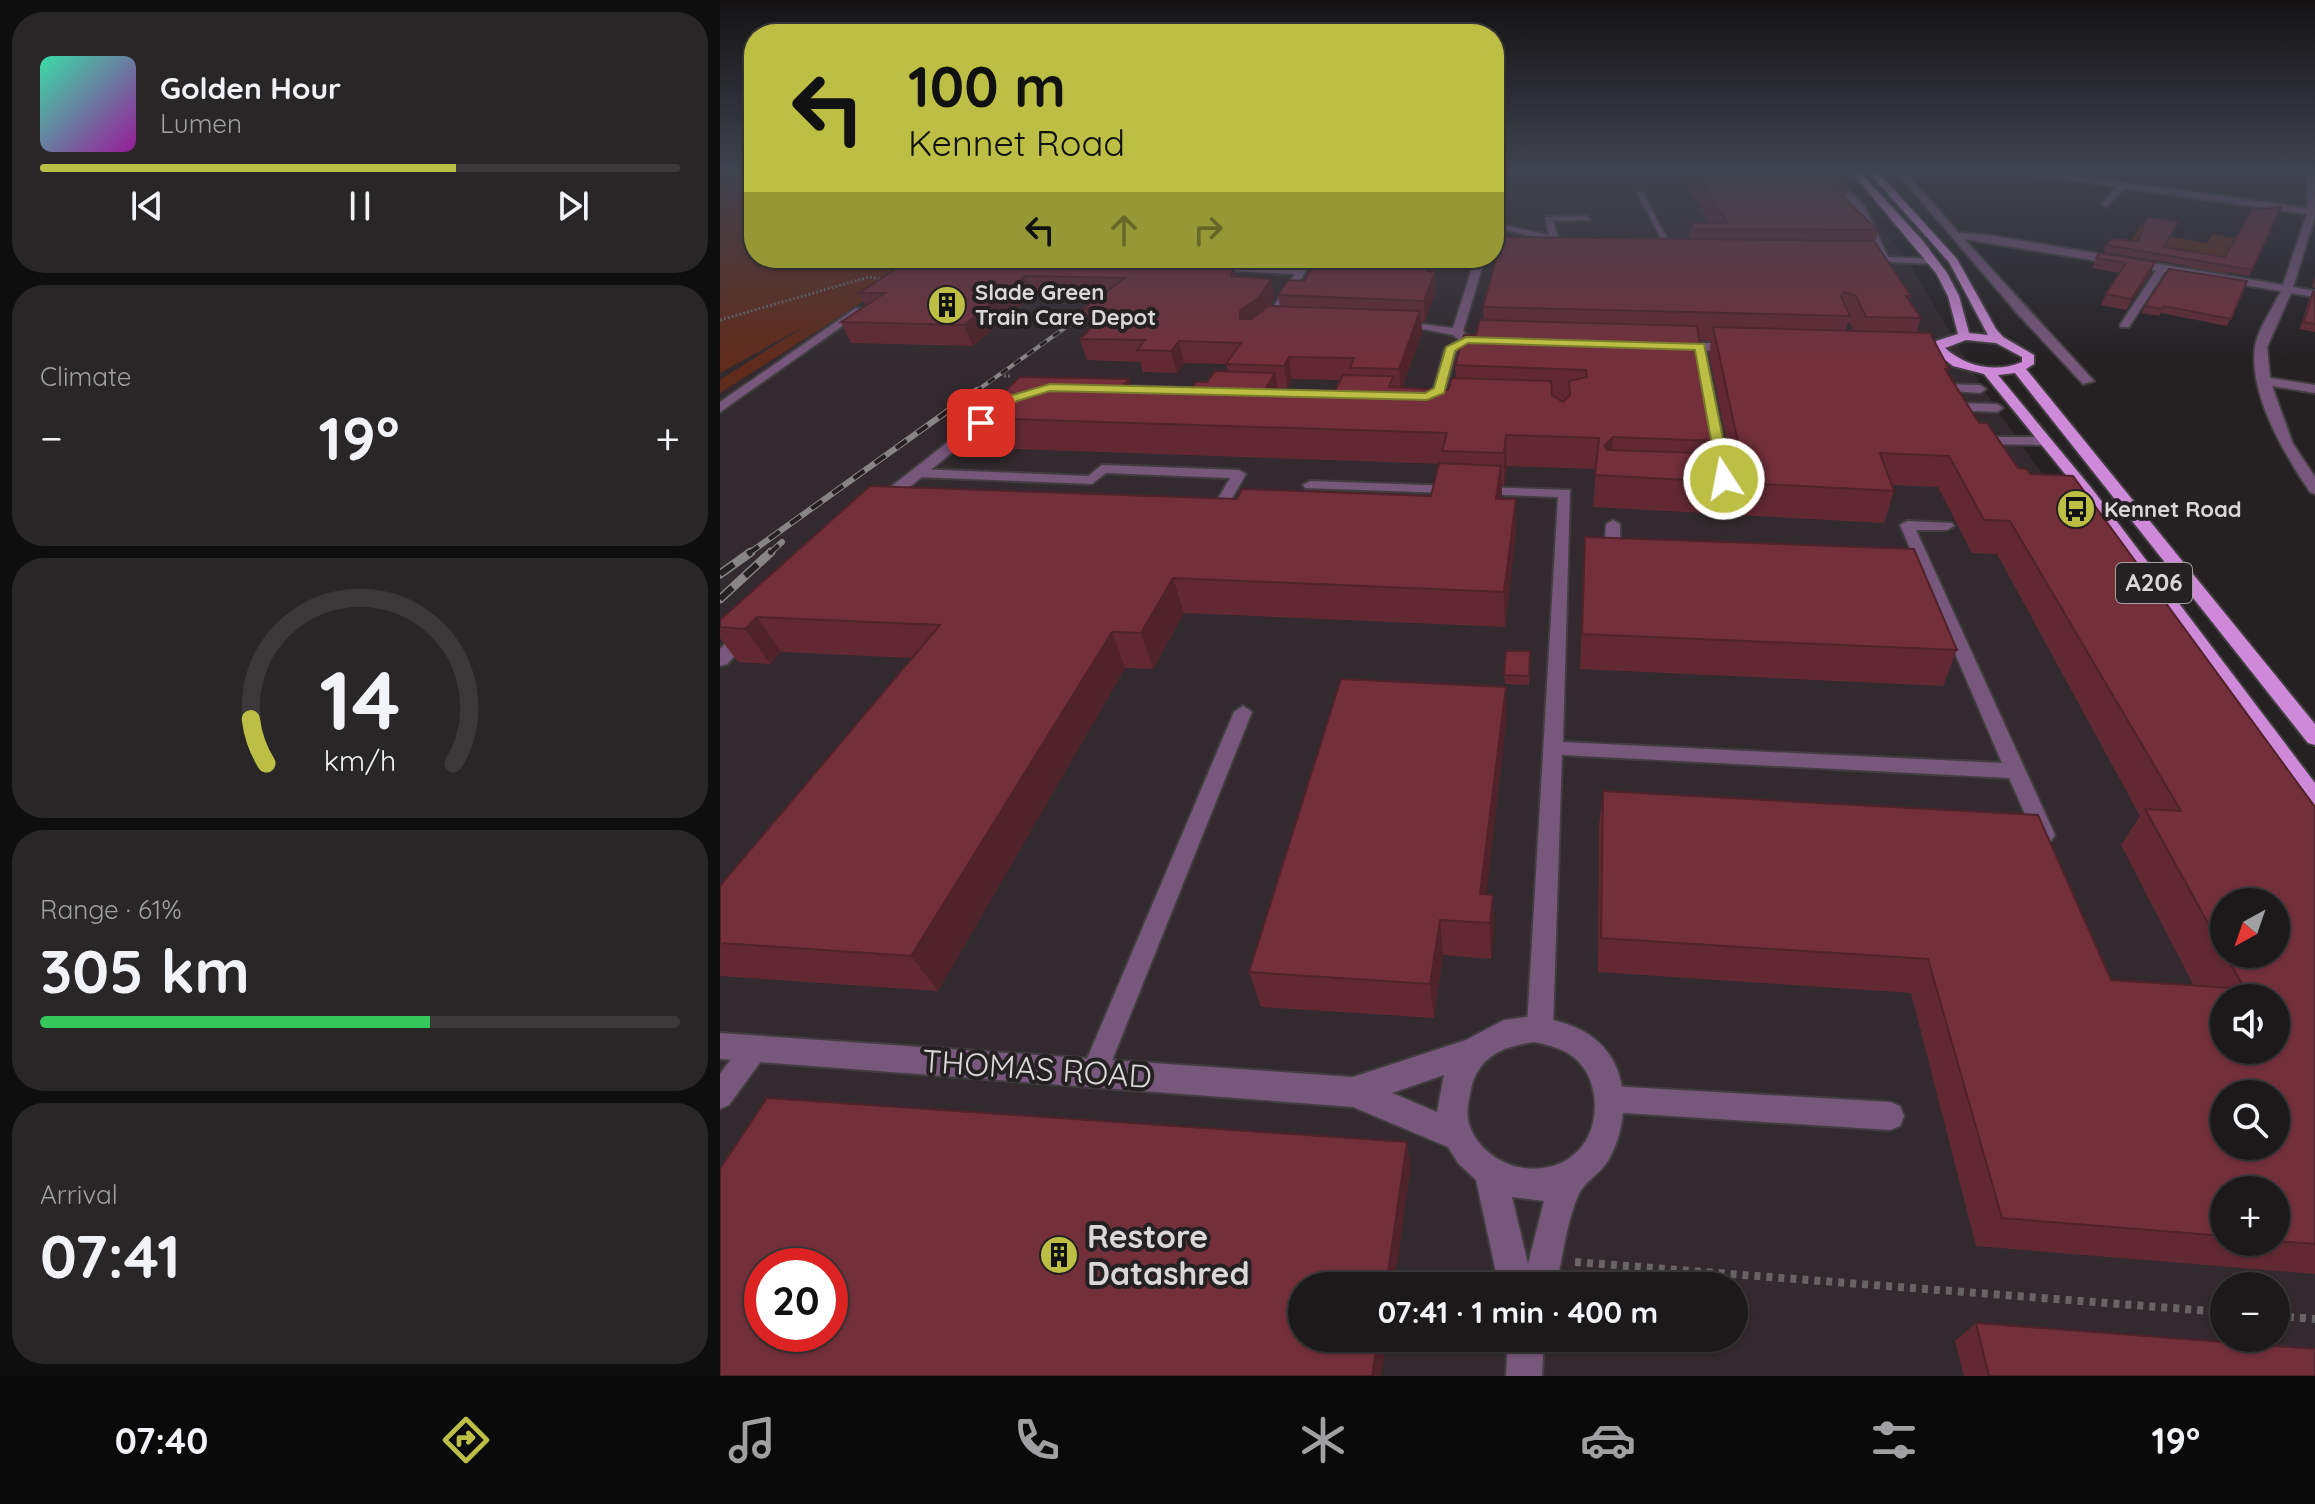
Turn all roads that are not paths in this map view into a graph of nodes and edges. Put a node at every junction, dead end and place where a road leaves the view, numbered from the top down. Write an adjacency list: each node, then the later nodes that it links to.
1 (1531, 233): 10 (lane)
2 (1552, 233): 10 (lane)
3 (1662, 233): 13 (lane)
4 (1873, 233): 16 (lane)
5 (1908, 233): 17 (main road)
6 (1928, 233): 34 (main road, A206)
7 (1955, 233): 9 (street)
8 (2307, 233): 23 (street)
9 (1957, 236): 21 (street); 43 (street)
10 (1554, 239): 11 (lane)
11 (1584, 255)
12 (1660, 259): 13 (lane)
13 (1676, 259): 15 (lane)
14 (1851, 259): 16 (lane)
15 (1689, 260)
16 (1885, 260): 17 (lane)
17 (1932, 262): 32 (main road)
18 (1234, 268): 22 (lane)
19 (1304, 268): 22 (lane)
20 (1478, 268): 31 (street)
21 (2162, 268): 23 (street); 29 (lane)
22 (1301, 272): 25 (lane)
23 (2287, 289): 26 (street); 44 (street)
24 (1274, 291): 25 (lane)
25 (1288, 292): 28 (lane)
26 (2315, 294)
27 (866, 306): 56 (lane)
28 (1293, 322)
29 (2125, 325)
30 (1407, 326): 31 (street)
31 (1461, 336): 33 (street); 51 (street)
32 (1965, 336): 34 (main road); 39 (main road)
33 (1480, 340)
34 (1999, 340): 40 (main road, A206)
35 (1653, 345): 36 (street)
36 (1700, 347): 37 (street); 61 (lane)
37 (1746, 348)
38 (1928, 353): 39 (street)
39 (1943, 354): 41 (main road)
40 (2019, 369): 41 (main road); 72 (main road, A206)
41 (1987, 370): 59 (main road, A206)
42 (1935, 375): 45 (lane)
43 (2088, 381)
44 (2264, 381): 48 (street); 63 (street)
45 (1943, 388): 47 (lane); 58 (lane)
46 (1097, 389): 49 (street)
47 (1980, 389)
48 (2315, 389)
49 (1222, 393)
50 (1238, 393): 53 (street)
51 (1427, 397): 54 (street); 55 (street)
52 (1013, 398): 60 (street)
53 (1378, 398)
54 (1410, 399)
55 (1459, 399)
56 (720, 408)
57 (1997, 408): 58 (lane)
58 (1970, 429): 59 (lane)
59 (2045, 441): 75 (main road, A206)
60 (918, 473): 64 (street); 65 (lane)
61 (1710, 479)
62 (1310, 485): 73 (lane)
63 (2315, 489)
64 (871, 511)
65 (1213, 519)
66 (1613, 524): 68 (lane)
67 (1947, 526): 74 (lane)
68 (1627, 558)
69 (758, 622): 70 (street)
70 (720, 660)
71 (1243, 712): 81 (lane)
72 (2315, 738)
73 (1553, 748): 74 (lane); 77 (lane)
74 (2014, 771): 76 (lane)
75 (2315, 800)
76 (2053, 853)
77 (1540, 1027): 80 (street, THOMAS ROAD); 84 (street)
78 (720, 1046): 79 (street, THOMAS ROAD)
79 (755, 1048): 81 (street, THOMAS ROAD); 83 (lane)
80 (1472, 1052): 82 (street, THOMAS ROAD); 86 (street)
81 (1094, 1073): 82 (street, THOMAS ROAD)
82 (1353, 1092): 86 (street, THOMAS ROAD)
83 (720, 1096)
84 (1609, 1099): 85 (lane); 88 (street)
85 (1890, 1116)
86 (1459, 1136): 87 (street, THOMAS ROAD)
87 (1490, 1171): 88 (street, THOMAS ROAD); 89 (street, THOMAS ROAD)
88 (1569, 1179): 90 (street)
89 (1513, 1272)
90 (1543, 1272)
91 (1525, 1352): 92 (street)
92 (1524, 1376)

